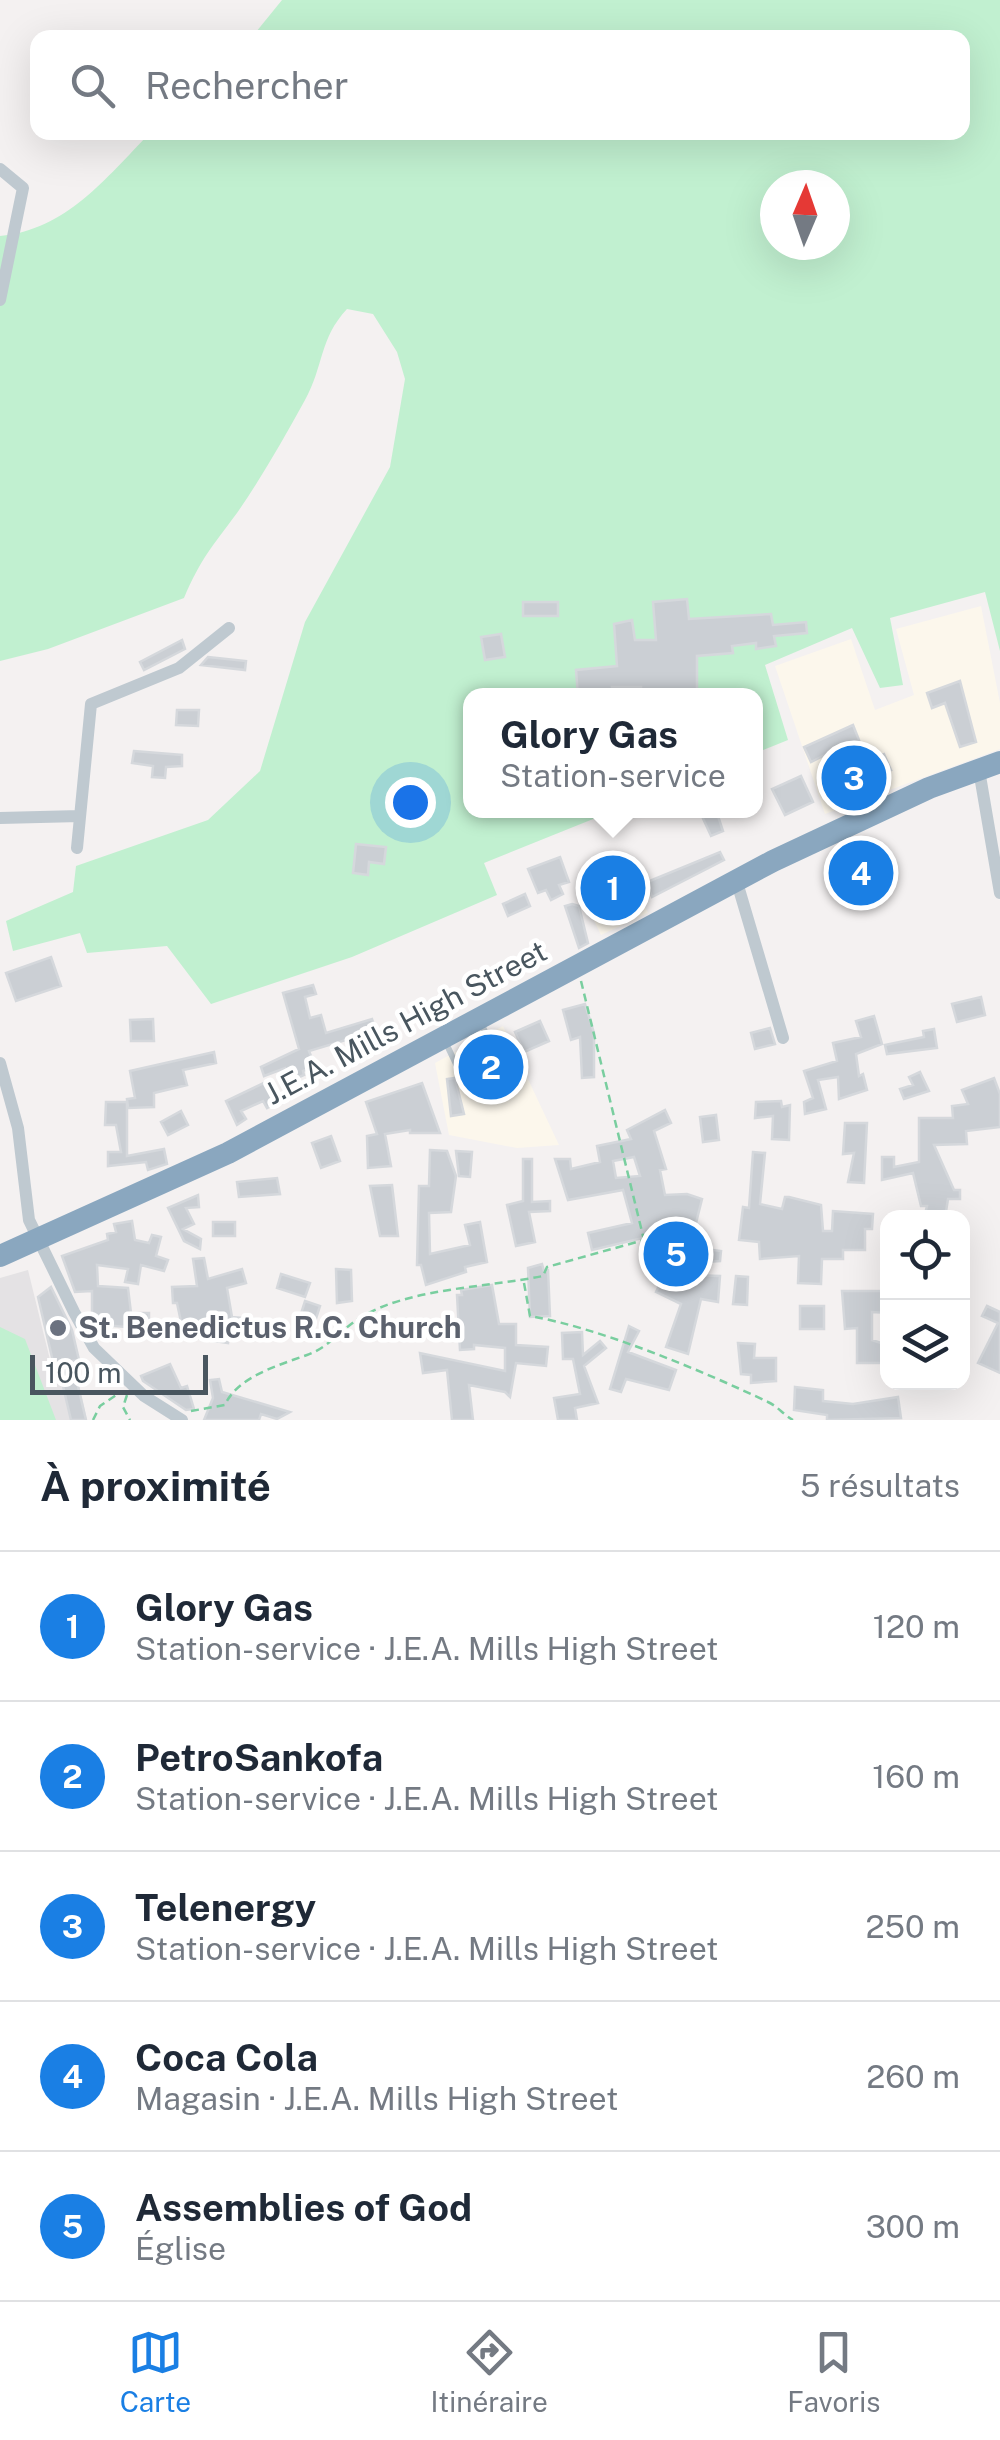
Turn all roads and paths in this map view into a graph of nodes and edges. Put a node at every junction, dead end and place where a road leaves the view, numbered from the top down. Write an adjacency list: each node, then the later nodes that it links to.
1 (0, 168): 2 (street)
2 (0, 300)
3 (229, 628): 5 (street)
4 (990, 766): 8 (highway, J.E.A. Mills High Street); 9 (street)
5 (80, 816): 6 (street); 7 (street)
6 (0, 818)
7 (77, 848)
8 (736, 879): 10 (highway, J.E.A. Mills High Street); 13 (street)
9 (1000, 893)
10 (577, 965): 11 (highway, J.E.A. Mills High Street); 16 (path)
11 (479, 1019): 12 (highway, J.E.A. Mills High Street); 12 (lane)
12 (444, 1038): 15 (highway, J.E.A. Mills High Street)
13 (784, 1038)
14 (0, 1063): 15 (street)
15 (38, 1238): 18 (highway, J.E.A. Mills High Street); 20 (street)
16 (644, 1240): 17 (path); 19 (path)
17 (704, 1247)
18 (0, 1256)
19 (523, 1280): 21 (path); 24 (path)
20 (131, 1384): 21 (street); 22 (path); 23 (path)
21 (179, 1418)
22 (93, 1420)
23 (130, 1420)
24 (793, 1420)

